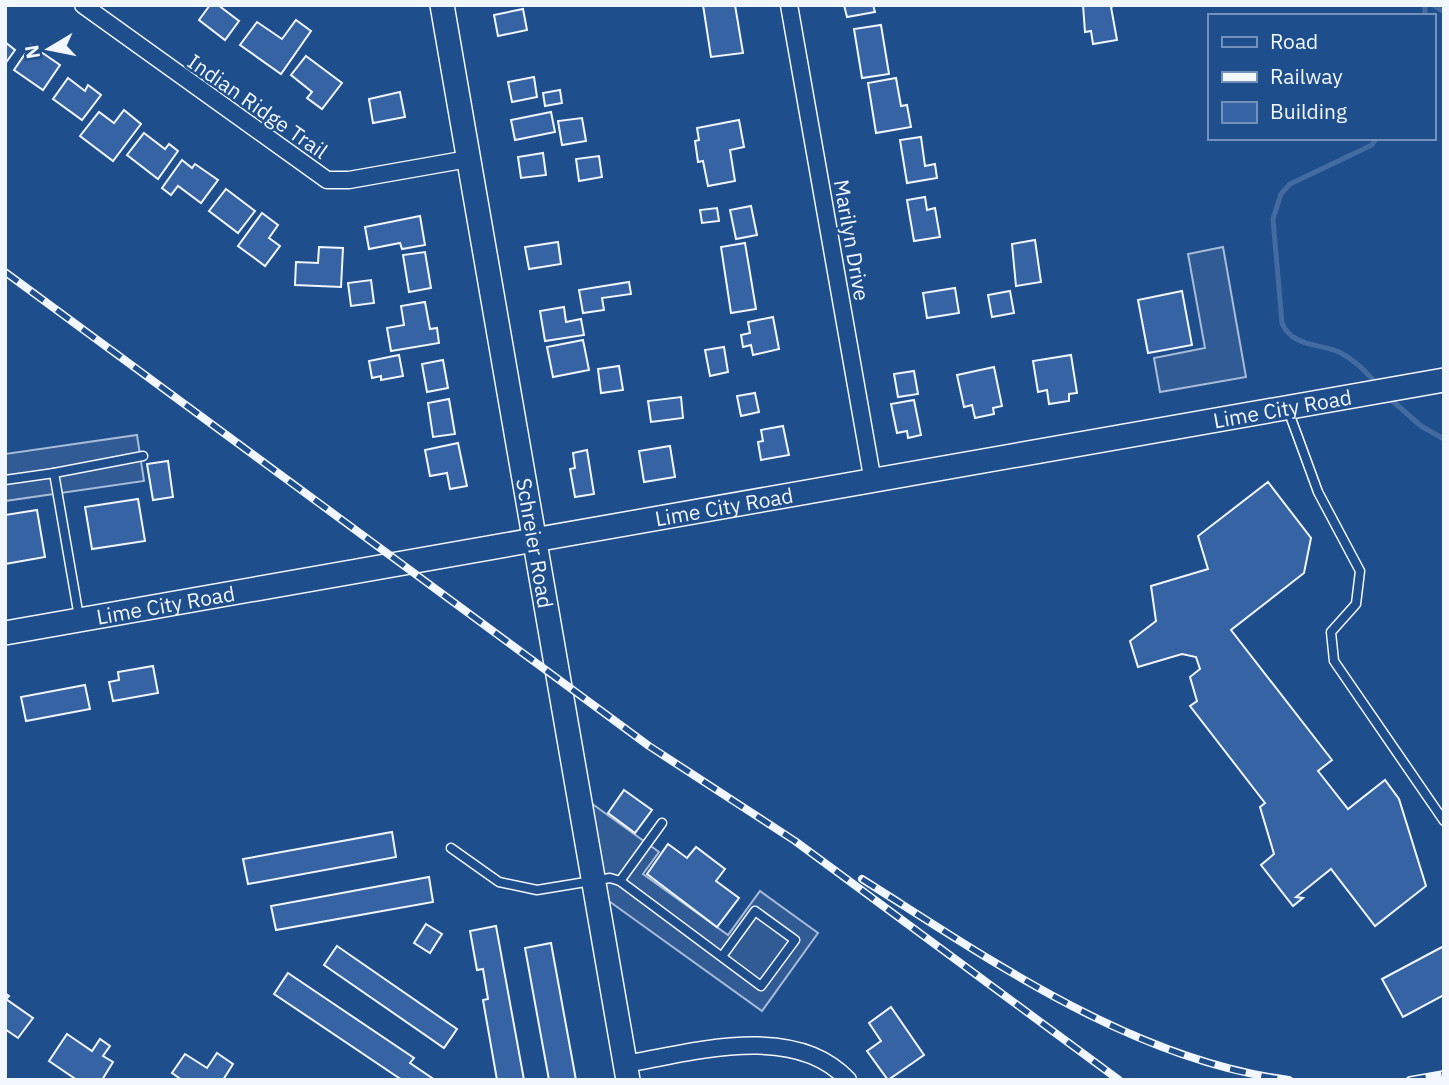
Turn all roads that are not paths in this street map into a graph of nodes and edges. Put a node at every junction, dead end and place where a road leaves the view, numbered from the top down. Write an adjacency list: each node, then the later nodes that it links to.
1 (83, 5): 4 (street, Indian Ridge Trail)
2 (442, 5): 4 (street, Schreier Road)
3 (789, 5): 10 (street, Marilyn Drive)
4 (468, 159): 11 (street, Schreier Road)
5 (1444, 380): 6 (street, Lime City Road)
6 (1287, 407): 10 (street, Lime City Road); 14 (lane)
7 (143, 456): 8 (lane)
8 (54, 473): 9 (lane); 12 (lane)
9 (5, 480)
10 (873, 482): 11 (street, Lime City Road)
11 (534, 541): 12 (street, Lime City Road); 17 (street, Schreier Road)
12 (79, 620): 13 (street, Lime City Road)
13 (5, 633)
14 (1444, 821)
15 (662, 823): 18 (lane)
16 (451, 848): 17 (lane)
17 (594, 881): 18 (lane); 20 (street, Schreier Road)
18 (620, 881): 19 (lane)
19 (723, 955): 19 (lane)
20 (627, 1072): 21 (street)
21 (848, 1080)

